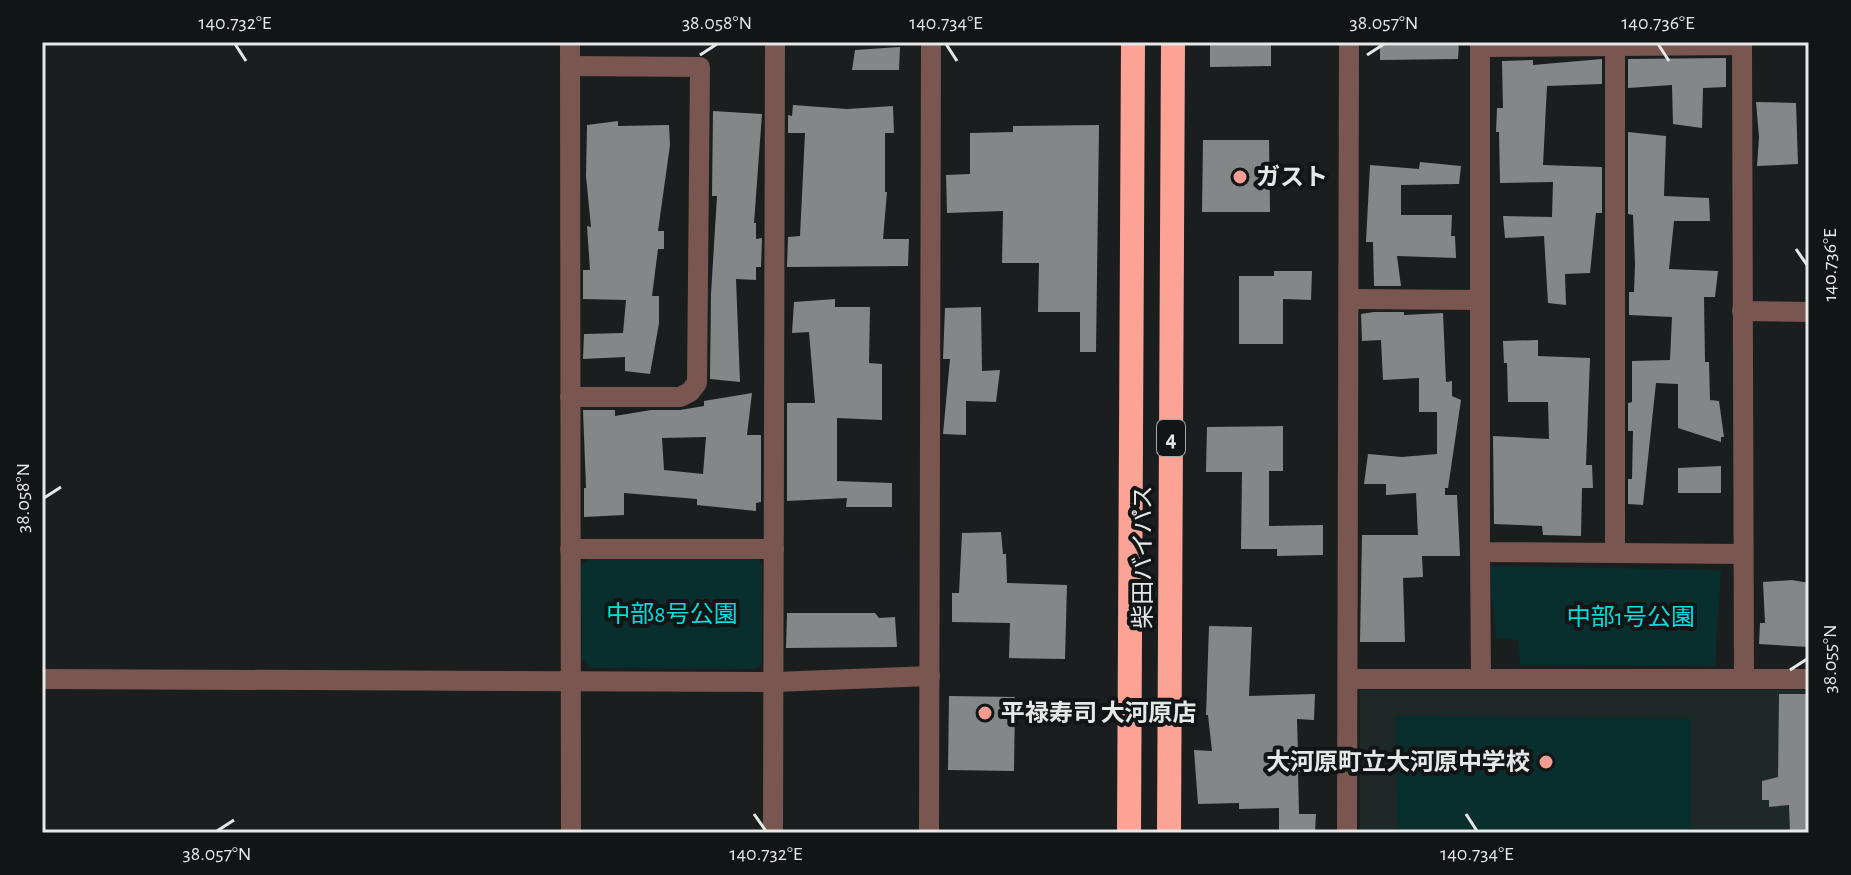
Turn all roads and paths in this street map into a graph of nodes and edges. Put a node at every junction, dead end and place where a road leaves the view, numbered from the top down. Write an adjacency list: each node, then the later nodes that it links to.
1 (570, 42): 10 (street)
2 (775, 42): 17 (street)
3 (931, 42): 21 (street)
4 (1133, 42): 32 (highway, 柴田バイパス / 4)
5 (1173, 42): 33 (highway, 柴田バイパス / 4)
6 (1349, 42): 11 (street)
7 (1742, 43): 9 (street); 13 (street)
8 (1480, 44): 9 (street); 12 (street)
9 (1615, 46): 19 (street)
10 (570, 66): 15 (street); 15 (street)
11 (1350, 299): 12 (street); 24 (street)
12 (1480, 300): 18 (street)
13 (1742, 311): 14 (street); 20 (street)
14 (1809, 312)
15 (570, 397): 16 (street)
16 (570, 549): 17 (street); 23 (street)
17 (774, 549): 28 (street)
18 (1480, 552): 19 (street); 25 (street)
19 (1615, 553): 20 (street)
20 (1743, 554): 26 (street)
21 (930, 676): 28 (street); 31 (street)
22 (42, 679): 23 (street)
23 (571, 679): 28 (street); 29 (street)
24 (1348, 679): 25 (street); 34 (street)
25 (1481, 679): 26 (street)
26 (1744, 679): 27 (street)
27 (1809, 679)
28 (774, 682): 30 (street)
29 (571, 833)
30 (773, 833)
31 (929, 833)
32 (1129, 833)
33 (1169, 833)
34 (1347, 833)

